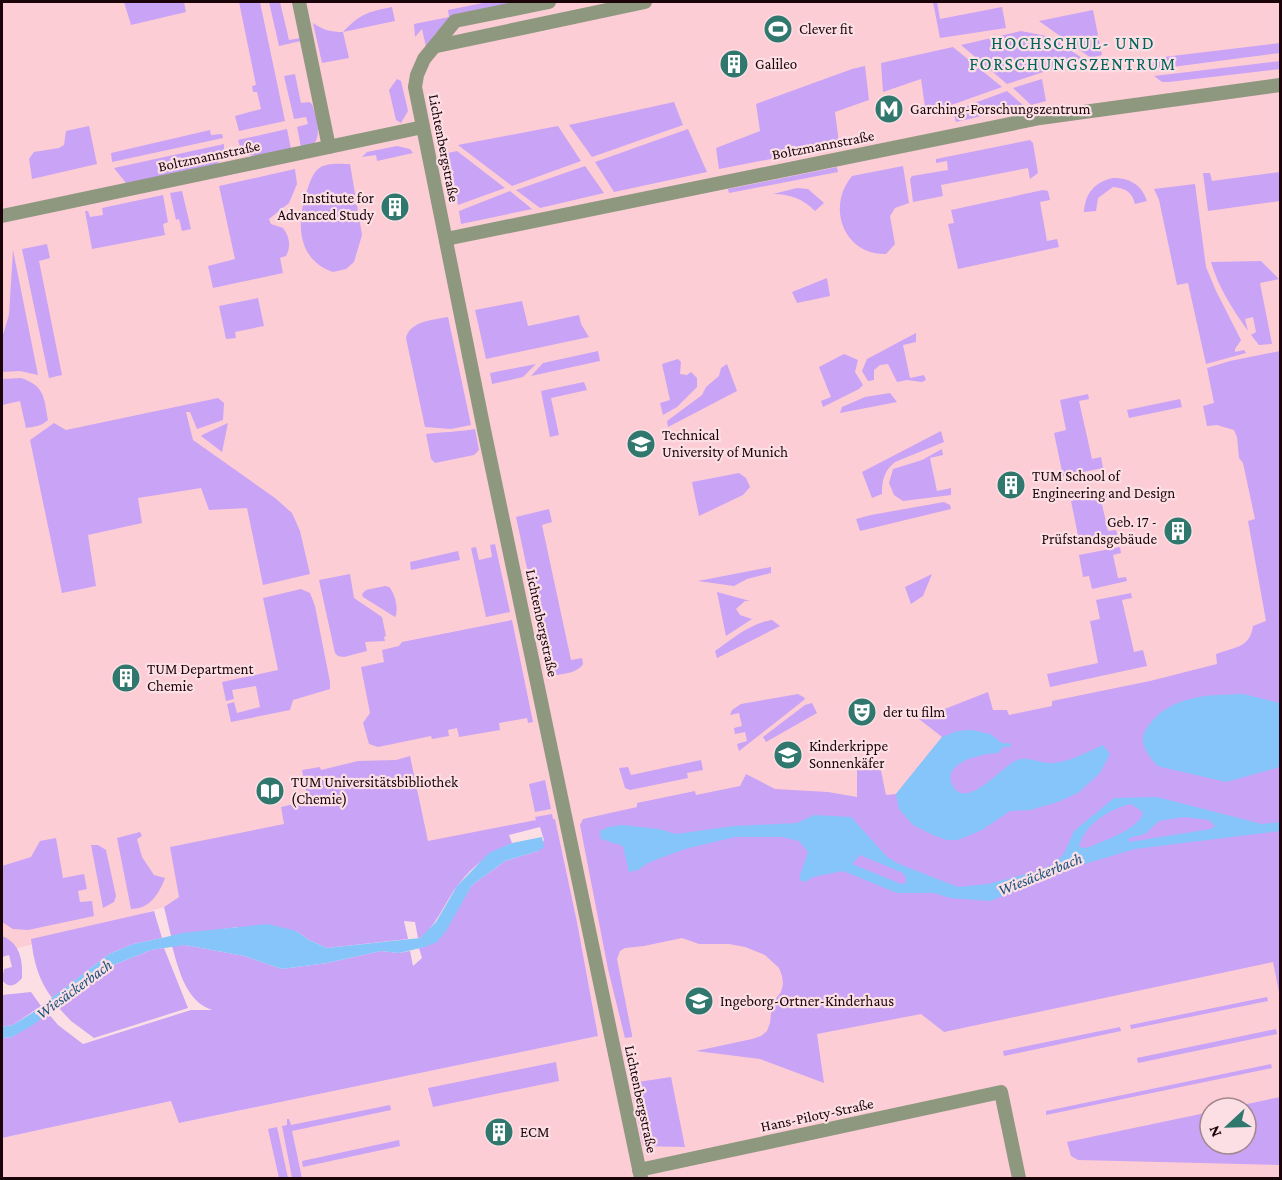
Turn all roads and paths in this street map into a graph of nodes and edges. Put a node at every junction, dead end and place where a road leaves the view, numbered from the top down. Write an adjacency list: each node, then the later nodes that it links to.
1 (299, 2): 7 (street)
2 (549, 2): 4 (street)
3 (645, 2): 4 (street)
4 (437, 46): 6 (street, Lichtenbergstraße)
5 (1281, 86): 9 (street, Boltzmannstraße)
6 (423, 127): 7 (street, Boltzmannstraße); 9 (street, Lichtenbergstraße)
7 (328, 147): 8 (street, Boltzmannstraße)
8 (2, 216)
9 (446, 239): 10 (street, Lichtenbergstraße)
10 (640, 1174): 11 (street, Hans-Piloty-Straße)
11 (1019, 1179)

